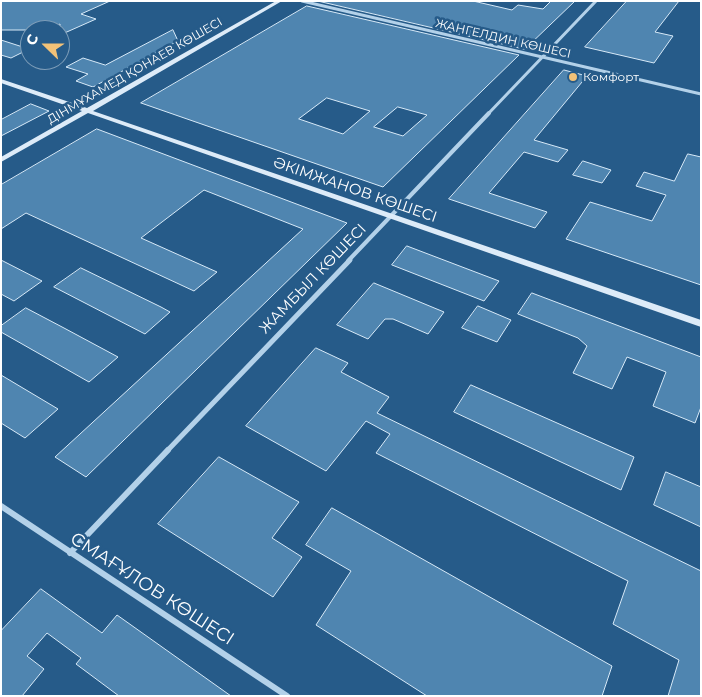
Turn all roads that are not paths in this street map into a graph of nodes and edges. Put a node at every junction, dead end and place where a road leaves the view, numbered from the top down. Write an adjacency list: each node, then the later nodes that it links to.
1 (280, 1): 7 (main road, ДІНМҰХАМЕД ҚОНАЕВ КӨШЕСІ)
2 (302, 1): 4 (street, ЖАНГЕЛДИН КӨШЕСІ)
3 (596, 1): 4 (street, ЖАМБЫЛ КӨШЕСІ)
4 (542, 56): 6 (street, ЖАНГЕЛДИН КӨШЕСІ); 9 (street, ЖАМБЫЛ КӨШЕСІ)
5 (1, 81): 7 (main road, ӘКІМЖАНОВ КӨШЕСІ)
6 (701, 94)
7 (88, 111): 8 (main road, ДІНМҰХАМЕД ҚОНАЕВ КӨШЕСІ); 9 (main road, ӘКІМЖАНОВ КӨШЕСІ)
8 (1, 160)
9 (389, 216): 10 (main road, ӘКІМЖАНОВ КӨШЕСІ); 12 (street, ЖАМБЫЛ КӨШЕСІ)
10 (701, 324)
11 (1, 506): 12 (street, СМАҒҰЛОВ КӨШЕСІ)
12 (70, 553): 13 (street, СМАҒҰЛОВ КӨШЕСІ)
13 (287, 696)

